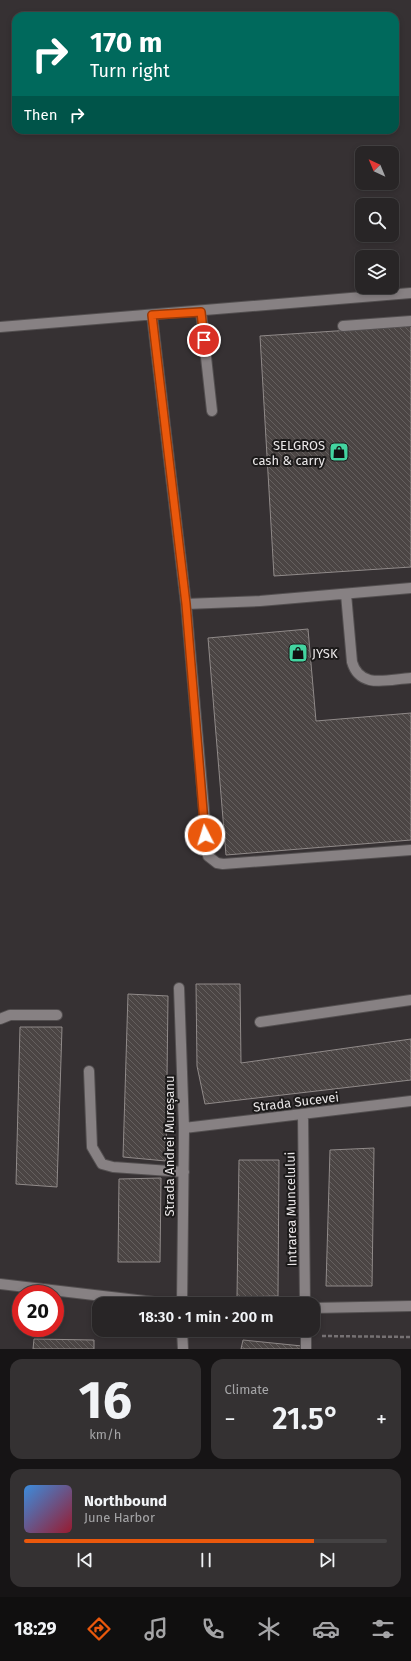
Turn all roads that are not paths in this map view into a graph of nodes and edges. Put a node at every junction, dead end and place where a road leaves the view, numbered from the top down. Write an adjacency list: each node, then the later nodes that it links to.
1 (411, 293): 2 (street)
2 (201, 312): 3 (street); 7 (street)
3 (152, 315): 6 (street); 10 (street)
4 (411, 321): 5 (street)
5 (343, 326)
6 (0, 327)
7 (212, 411)
8 (411, 588): 9 (street)
9 (346, 594): 10 (street); 11 (street)
10 (186, 604): 12 (street)
11 (411, 678)
12 (411, 850)
13 (179, 988): 21 (street, Strada Andrei Mureșanu)
14 (411, 1000): 17 (street)
15 (57, 1015): 16 (street)
16 (0, 1019)
17 (260, 1022)
18 (89, 1071): 22 (street)
19 (411, 1102): 20 (street, Strada Sucevei)
20 (303, 1114): 21 (street, Strada Sucevei); 26 (street, Intrarea Muncelului)
21 (184, 1128): 22 (street, Strada Andrei Mureșanu)
22 (184, 1172): 25 (street, Strada Andrei Mureșanu)
23 (0, 1284): 24 (street)
24 (111, 1297)
25 (182, 1297)
26 (305, 1297)
27 (411, 1306): 28 (street)
28 (320, 1308)
29 (182, 1337): 31 (street)
30 (306, 1337): 32 (street)
31 (183, 1349)
32 (306, 1349)

